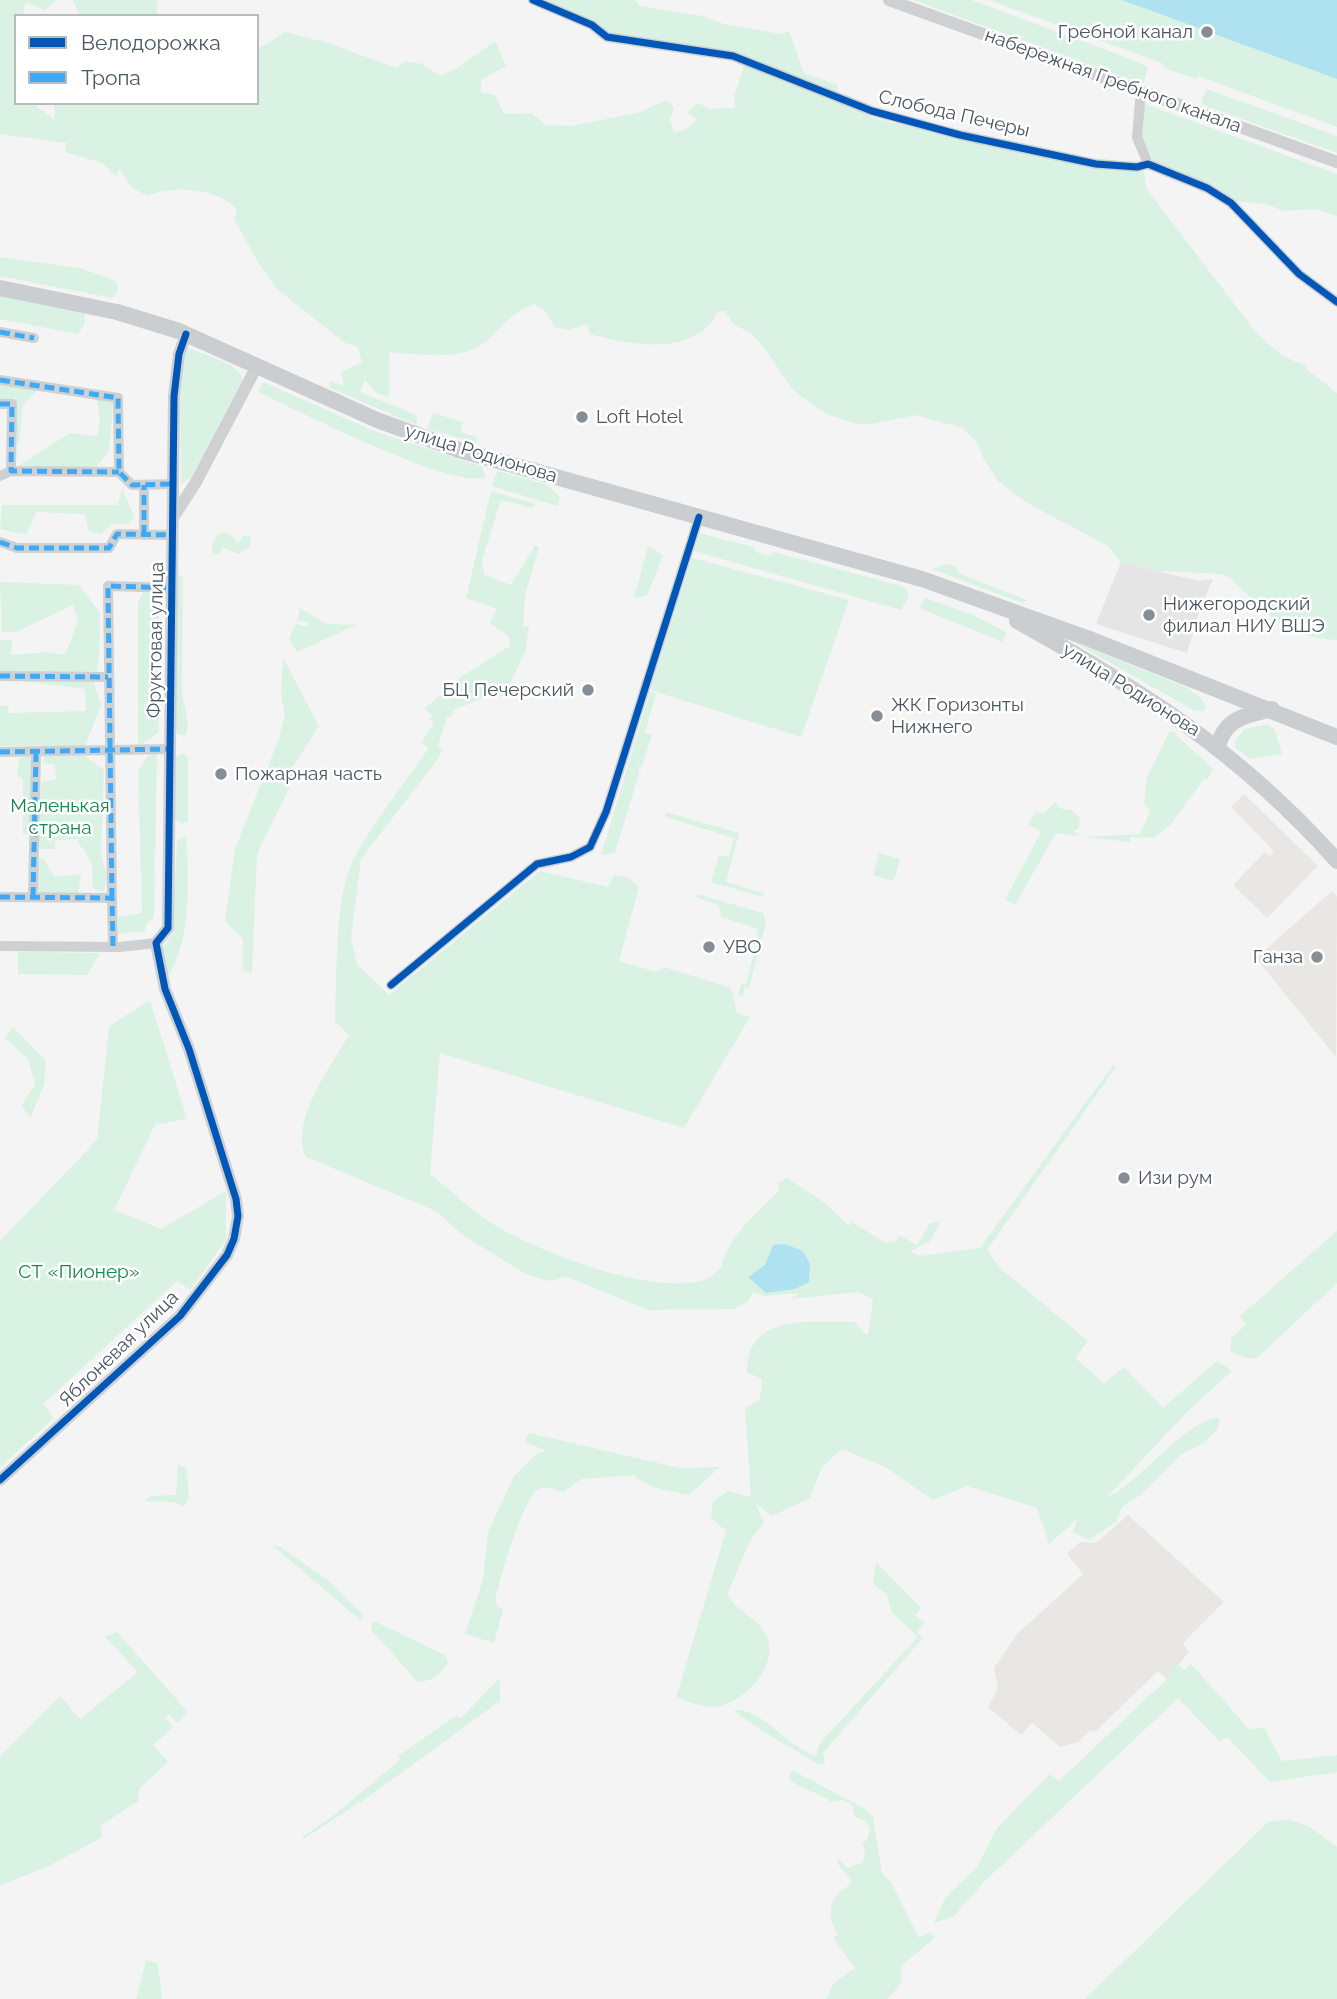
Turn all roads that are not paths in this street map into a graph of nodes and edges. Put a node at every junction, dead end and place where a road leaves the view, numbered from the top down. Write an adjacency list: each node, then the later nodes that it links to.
1 (533, 0): 5 (street, Слобода Печеры)
2 (890, 0): 3 (street, набережная Гребного канала)
3 (1141, 91): 4 (street, набережная Гребного канала); 5 (street)
4 (1337, 162)
5 (1148, 164): 7 (street, Слобода Печеры)
6 (0, 288): 9 (main road, улица Родионова)
7 (1337, 302)
8 (0, 332): 10 (street)
9 (186, 334): 11 (main road, улица Родионова); 17 (street, Фруктовая улица)
10 (34, 338)
11 (257, 366): 19 (street); 21 (main road, улица Родионова)
12 (0, 380): 15 (street)
13 (0, 404): 14 (street)
14 (11, 471): 15 (street); 16 (street)
15 (119, 472): 18 (street)
16 (0, 476)
17 (174, 484): 18 (street); 19 (street); 20 (street, Фруктовая улица)
18 (144, 485): 22 (street)
19 (192, 489): 20 (street)
20 (173, 516): 23 (street, Фруктовая улица)
21 (699, 517): 26 (main road, улица Родионова); 43 (street)
22 (144, 534): 23 (street); 24 (street)
23 (173, 535): 25 (street, Фруктовая улица)
24 (0, 542)
25 (173, 588): 28 (street); 32 (street, Фруктовая улица)
26 (972, 596): 29 (main road, улица Родионова); 31 (main road, улица Родионова)
27 (0, 676): 28 (street)
28 (108, 677): 33 (street)
29 (1272, 709): 30 (main road, улица Родионова); 31 (main road)
30 (1337, 737)
31 (1219, 747): 36 (main road, улица Родионова)
32 (170, 749): 33 (street); 40 (street, Фруктовая улица)
33 (109, 751): 35 (street); 39 (street)
34 (0, 752): 35 (street)
35 (36, 752): 38 (street)
36 (1337, 861)
37 (0, 897): 38 (street)
38 (33, 897): 39 (street)
39 (112, 898): 42 (street)
40 (156, 943): 42 (street); 44 (street, Яблоневая улица)
41 (0, 946): 42 (street)
42 (113, 947)
43 (391, 985)
44 (0, 1480)

